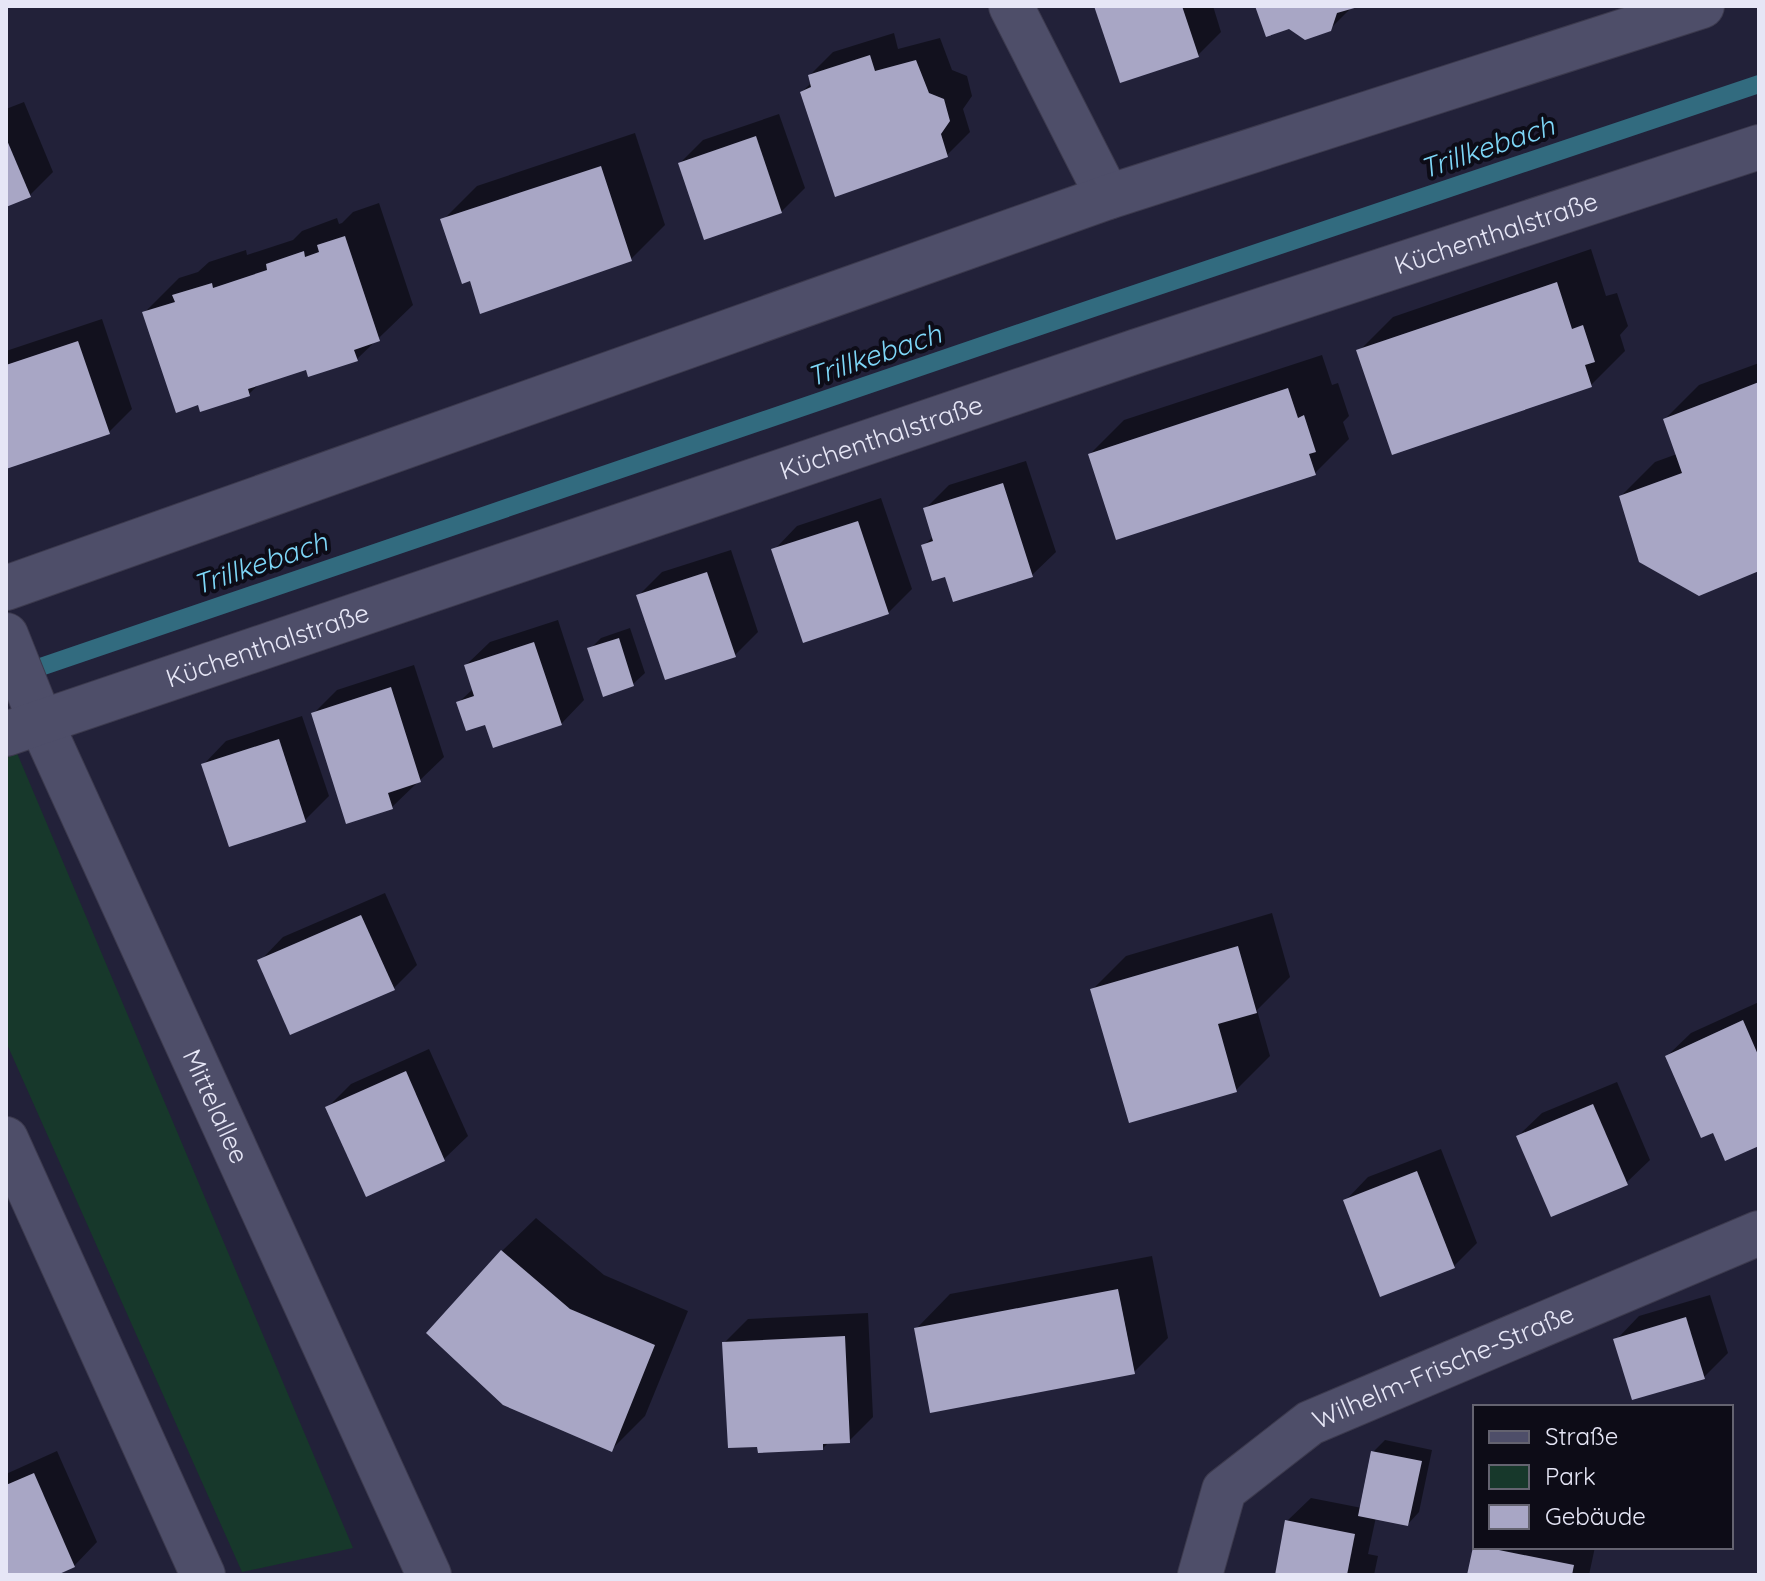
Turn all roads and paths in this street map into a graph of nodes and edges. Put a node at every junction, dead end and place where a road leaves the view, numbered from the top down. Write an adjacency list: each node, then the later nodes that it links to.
1 (1011, 6): 4 (street)
2 (1702, 6): 4 (street)
3 (1759, 147): 7 (street, Küchenthalstraße)
4 (1108, 197): 5 (street)
5 (6, 588)
6 (6, 635): 7 (street, Mittelallee)
7 (24, 728): 11 (street, Mittelallee)
8 (6, 1139): 10 (street)
9 (1759, 1233): 12 (street, Wilhelm-Frische-Straße)
10 (203, 1575)
11 (429, 1575)
12 (1200, 1575)

